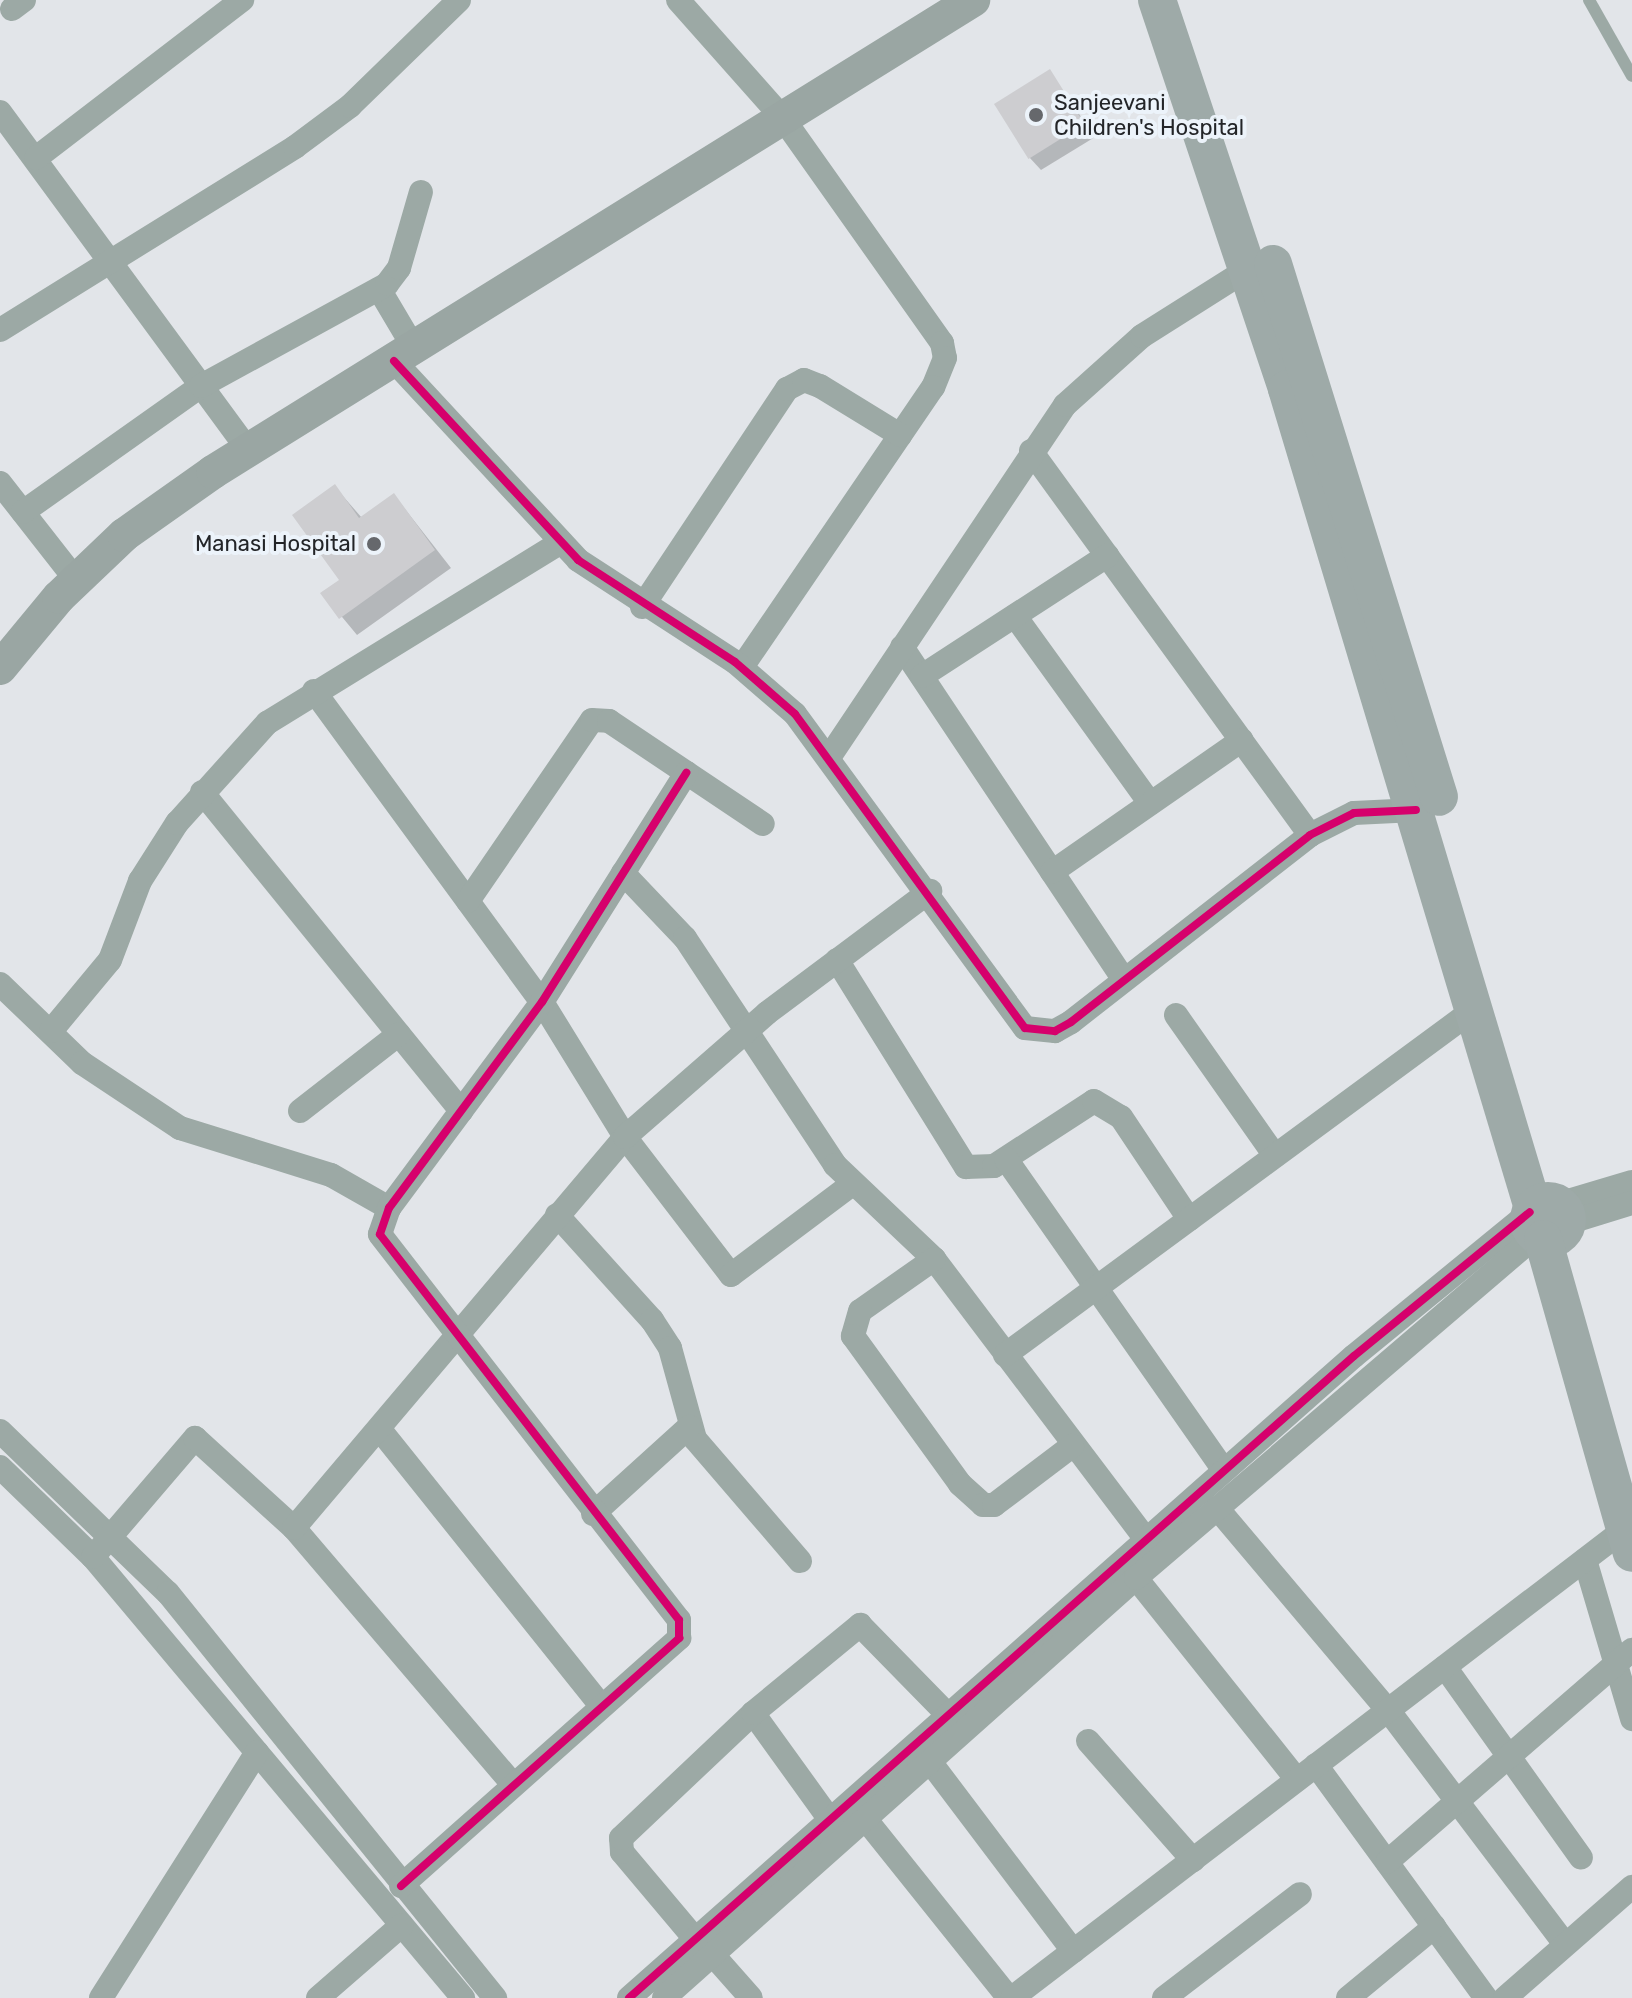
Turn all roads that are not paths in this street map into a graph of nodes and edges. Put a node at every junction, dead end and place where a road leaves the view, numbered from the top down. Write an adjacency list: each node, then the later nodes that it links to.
1 (242, 0): 11 (street)
2 (459, 0): 13 (street)
3 (678, 0): 10 (street)
4 (973, 0): 10 (main road)
5 (1157, 0): 14 (main road)
6 (1183, 0): 14 (main road)
7 (1589, 0): 8 (lane)
8 (1632, 76)
9 (0, 112): 11 (street)
10 (782, 117): 17 (main road); 19 (street)
11 (36, 158): 13 (street)
12 (421, 192): 15 (street)
13 (109, 258): 16 (street); 18 (street)
14 (1259, 262): 21 (street); 39 (main road); 66 (main road)
15 (379, 289): 17 (street); 18 (street)
16 (0, 330)
17 (404, 355): 20 (main road); 24 (street)
18 (201, 386): 20 (street); 23 (street)
19 (900, 435): 27 (street); 30 (street)
20 (248, 450): 26 (main road)
21 (1031, 451): 25 (street); 29 (street)
22 (0, 483): 23 (street)
23 (23, 512): 26 (street)
24 (561, 542): 27 (street); 33 (street)
25 (1107, 556): 28 (street); 34 (street)
26 (76, 580): 31 (main road)
27 (642, 607): 30 (street)
28 (1015, 616): 32 (street); 38 (street)
29 (902, 647): 32 (street); 35 (street)
30 (742, 667): 35 (street)
31 (0, 668)
32 (922, 676): 42 (street)
33 (314, 691): 37 (street); 45 (street)
34 (1242, 740): 38 (street); 41 (street)
35 (830, 756): 44 (street)
36 (686, 773): 40 (street); 43 (street); 45 (street)
37 (202, 792): 52 (street); 54 (street)
38 (1150, 803): 42 (street)
39 (1416, 810): 41 (street); 50 (main road)
40 (763, 824)
41 (1310, 835): 47 (street)
42 (1052, 872): 47 (street)
43 (623, 873): 49 (street); 53 (street)
44 (930, 891): 46 (street); 47 (street)
45 (468, 901): 49 (street)
46 (837, 960): 53 (street); 59 (street)
47 (1124, 980)
48 (0, 984): 52 (street)
49 (542, 1002): 56 (street); 57 (street)
50 (1476, 1008): 58 (street); 66 (main road)
51 (1176, 1015): 58 (street)
52 (51, 1031): 63 (street)
53 (742, 1033): 57 (street); 61 (street)
54 (399, 1034): 55 (street); 56 (street)
55 (300, 1111)
56 (461, 1111): 63 (street)
57 (625, 1137): 61 (street); 64 (street)
58 (1275, 1156): 65 (street)
59 (1006, 1159): 65 (street); 68 (street)
60 (1632, 1182): 66 (street)
61 (852, 1184): 67 (street)
62 (1632, 1203): 66 (street)
63 (389, 1208): 69 (street)
64 (557, 1215): 69 (street); 71 (street)
65 (1189, 1219): 68 (street)
66 (1548, 1220): 76 (main road); 77 (street); 78 (street); 83 (main road)
67 (934, 1259): 70 (street); 74 (street)
68 (1096, 1288): 70 (street); 77 (street)
69 (458, 1338): 73 (street); 79 (street)
70 (1005, 1355): 74 (street)
71 (689, 1427): 79 (street); 86 (street)
72 (0, 1431): 81 (street)
73 (381, 1431): 80 (street); 90 (street)
74 (1072, 1446): 82 (street)
75 (0, 1467): 84 (street)
76 (1632, 1468)
77 (1224, 1470): 82 (street)
78 (1217, 1508): 87 (street); 91 (street)
79 (593, 1514): 90 (street)
80 (294, 1528): 81 (street); 100 (street)
81 (113, 1533): 84 (street); 107 (street)
82 (1146, 1539): 93 (street)
83 (1629, 1541): 85 (street)
84 (93, 1557): 96 (street)
85 (1585, 1560): 88 (street); 89 (street)
86 (800, 1561)
87 (1136, 1578): 98 (street); 99 (street)
88 (1624, 1657): 94 (street); 97 (street)
89 (1445, 1667): 91 (street); 97 (street)
90 (600, 1704): 100 (street)
91 (1388, 1710): 99 (street); 101 (street)
92 (753, 1713): 93 (street); 103 (street); 113 (street)
93 (948, 1715): 103 (street)
94 (1632, 1719)
95 (1088, 1741): 105 (street)
96 (257, 1752): 110 (street); 115 (street)
97 (1509, 1757): 101 (street); 104 (street)
98 (931, 1763): 102 (street); 114 (street)
99 (1306, 1772): 105 (street); 106 (street)
100 (513, 1784): 107 (street)
101 (1456, 1802): 106 (street); 112 (street)
102 (867, 1821): 103 (street); 122 (street)
103 (838, 1831): 113 (street)
104 (1581, 1858)
105 (1193, 1860): 114 (street)
106 (1387, 1862): 111 (street)
107 (401, 1886): 118 (street)
108 (1632, 1887): 112 (street)
109 (1300, 1894): 123 (street)
110 (402, 1925): 116 (street); 117 (street)
111 (1434, 1927): 124 (street); 125 (street)
112 (1565, 1944): 126 (street)
113 (704, 1948): 119 (street); 120 (street); 121 (street)
114 (1073, 1951): 122 (street)
115 (101, 1998)
116 (318, 1998)
117 (463, 1998)
118 (495, 1998)
119 (629, 1998)
120 (664, 1998)
121 (751, 1998)
122 (1010, 1998)
123 (1164, 1998)
124 (1348, 1998)
125 (1486, 1998)
126 (1505, 1998)

